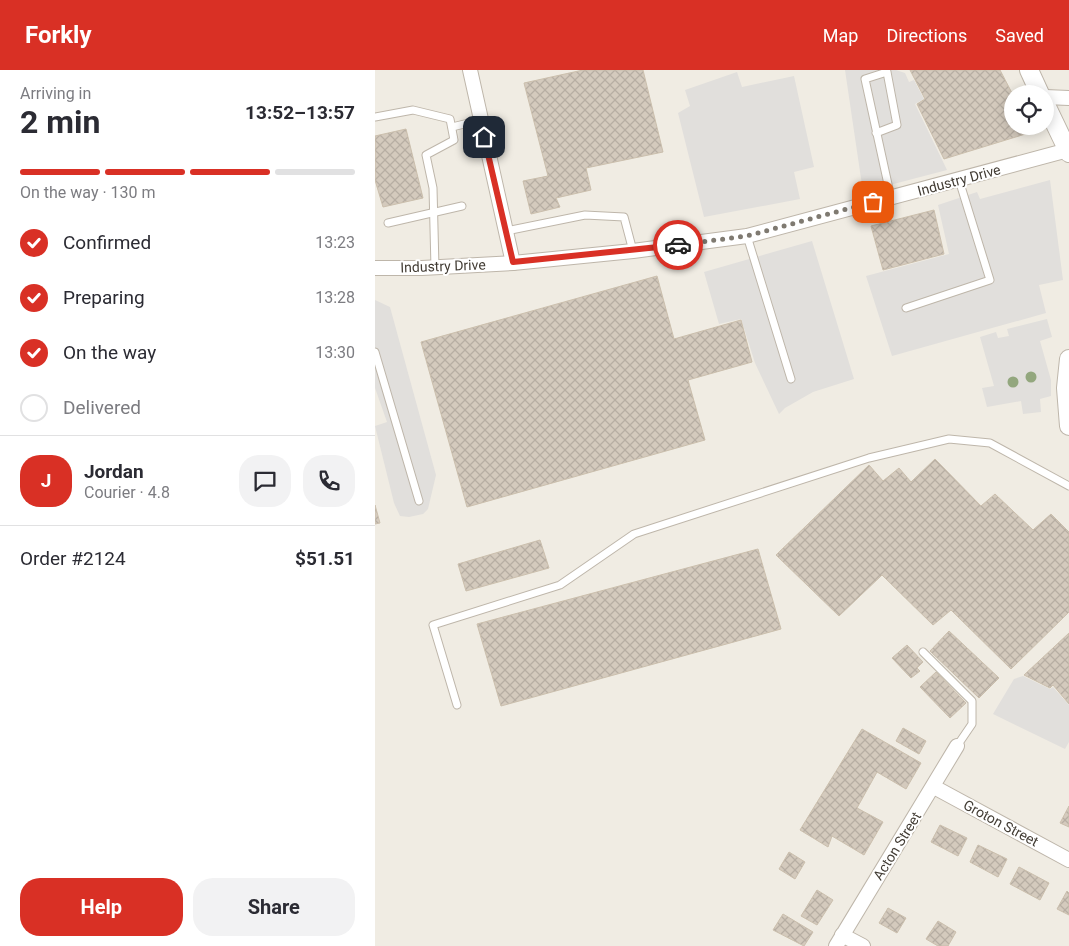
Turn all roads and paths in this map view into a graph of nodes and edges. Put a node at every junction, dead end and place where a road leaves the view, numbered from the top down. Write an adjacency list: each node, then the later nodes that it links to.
1 (469, 70): 7 (street)
2 (1029, 70): 3 (street)
3 (1036, 85)
4 (1054, 97): 5 (street)
5 (1069, 98)
6 (375, 118): 9 (lane)
7 (481, 120): 9 (lane); 17 (street)
8 (1054, 121): 11 (street)
9 (451, 127): 15 (lane)
10 (876, 133): 10 (lane); 13 (lane)
11 (1069, 151): 12 (street, Industry Drive)
12 (959, 180): 13 (street, Industry Drive); 23 (lane)
13 (891, 198): 18 (street, Industry Drive)
14 (462, 206): 15 (lane)
15 (433, 212): 16 (lane); 22 (lane)
16 (388, 223)
17 (506, 231): 19 (lane); 20 (street)
18 (747, 236): 19 (street, Industry Drive); 26 (lane)
19 (633, 251): 20 (street, Industry Drive)
20 (513, 262): 22 (street, Industry Drive)
21 (375, 268): 22 (street, Industry Drive)
22 (435, 268)
23 (906, 308)
24 (375, 352): 29 (lane)
25 (1069, 359): 27 (street)
26 (791, 379)
27 (1069, 426)
28 (1069, 486): 31 (lane)
29 (419, 501)
30 (923, 652): 32 (lane)
31 (457, 705)
32 (957, 746): 33 (street, Acton Street)
33 (933, 787): 34 (street, Groton Street); 35 (street, Acton Street)
34 (1069, 860)
35 (839, 940): 36 (street)
36 (863, 946)

